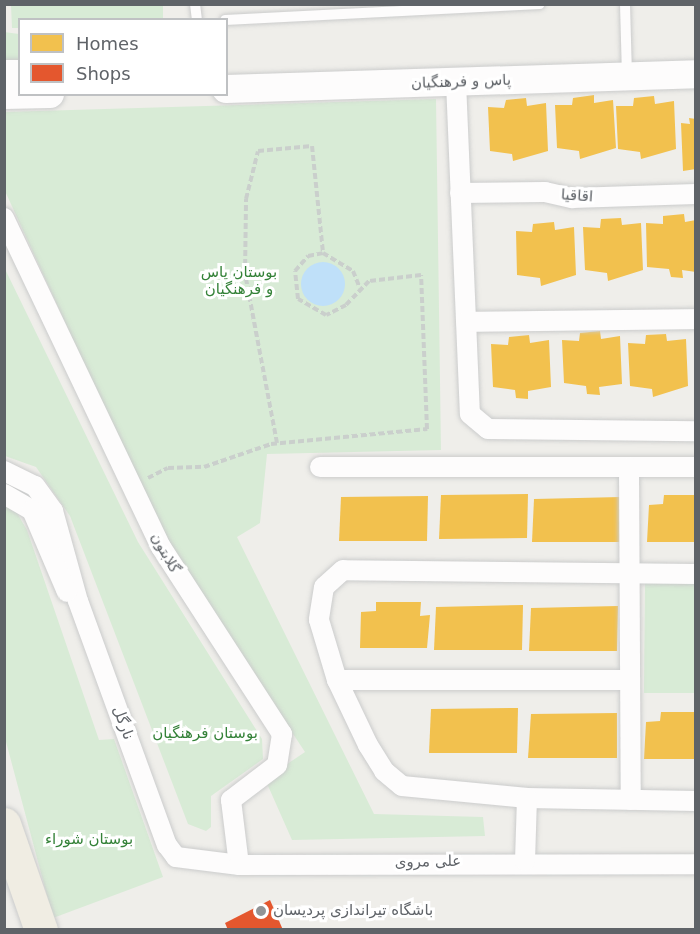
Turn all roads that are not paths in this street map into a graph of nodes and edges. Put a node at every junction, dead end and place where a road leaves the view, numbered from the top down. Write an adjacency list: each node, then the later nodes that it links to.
1 (540, 4): 3 (lane)
2 (625, 4): 5 (lane)
3 (228, 20)
4 (696, 74): 5 (street, پاس و فرهنگیان)
5 (627, 76): 6 (street, پاس و فرهنگیان)
6 (456, 82): 7 (street, پاس و فرهنگیان); 8 (street)
7 (228, 89)
8 (459, 193): 9 (street, اقاقیا); 12 (street)
9 (696, 194)
10 (4, 218): 32 (street, گلابتون)
11 (696, 319): 12 (street)
12 (466, 322): 13 (street)
13 (696, 431)
14 (320, 467): 15 (street)
15 (629, 467): 16 (street); 19 (street)
16 (696, 467)
17 (4, 471): 21 (street, نارگل)
18 (4, 494): 21 (street, نارگل)
19 (630, 573): 20 (street); 22 (street); 23 (street)
20 (696, 574)
21 (78, 601): 29 (street, نارگل)
22 (337, 680): 23 (street); 24 (street)
23 (630, 680): 25 (street)
24 (527, 798): 25 (street); 30 (street)
25 (631, 800): 26 (street)
26 (696, 801)
27 (4, 824): 34 (highway)
28 (4, 831): 33 (highway)
29 (167, 845): 32 (street, علی مروی)
30 (525, 861): 31 (street, علی مروی); 32 (street, علی مروی)
31 (696, 864)
32 (239, 865)
33 (24, 930)
34 (41, 930)

